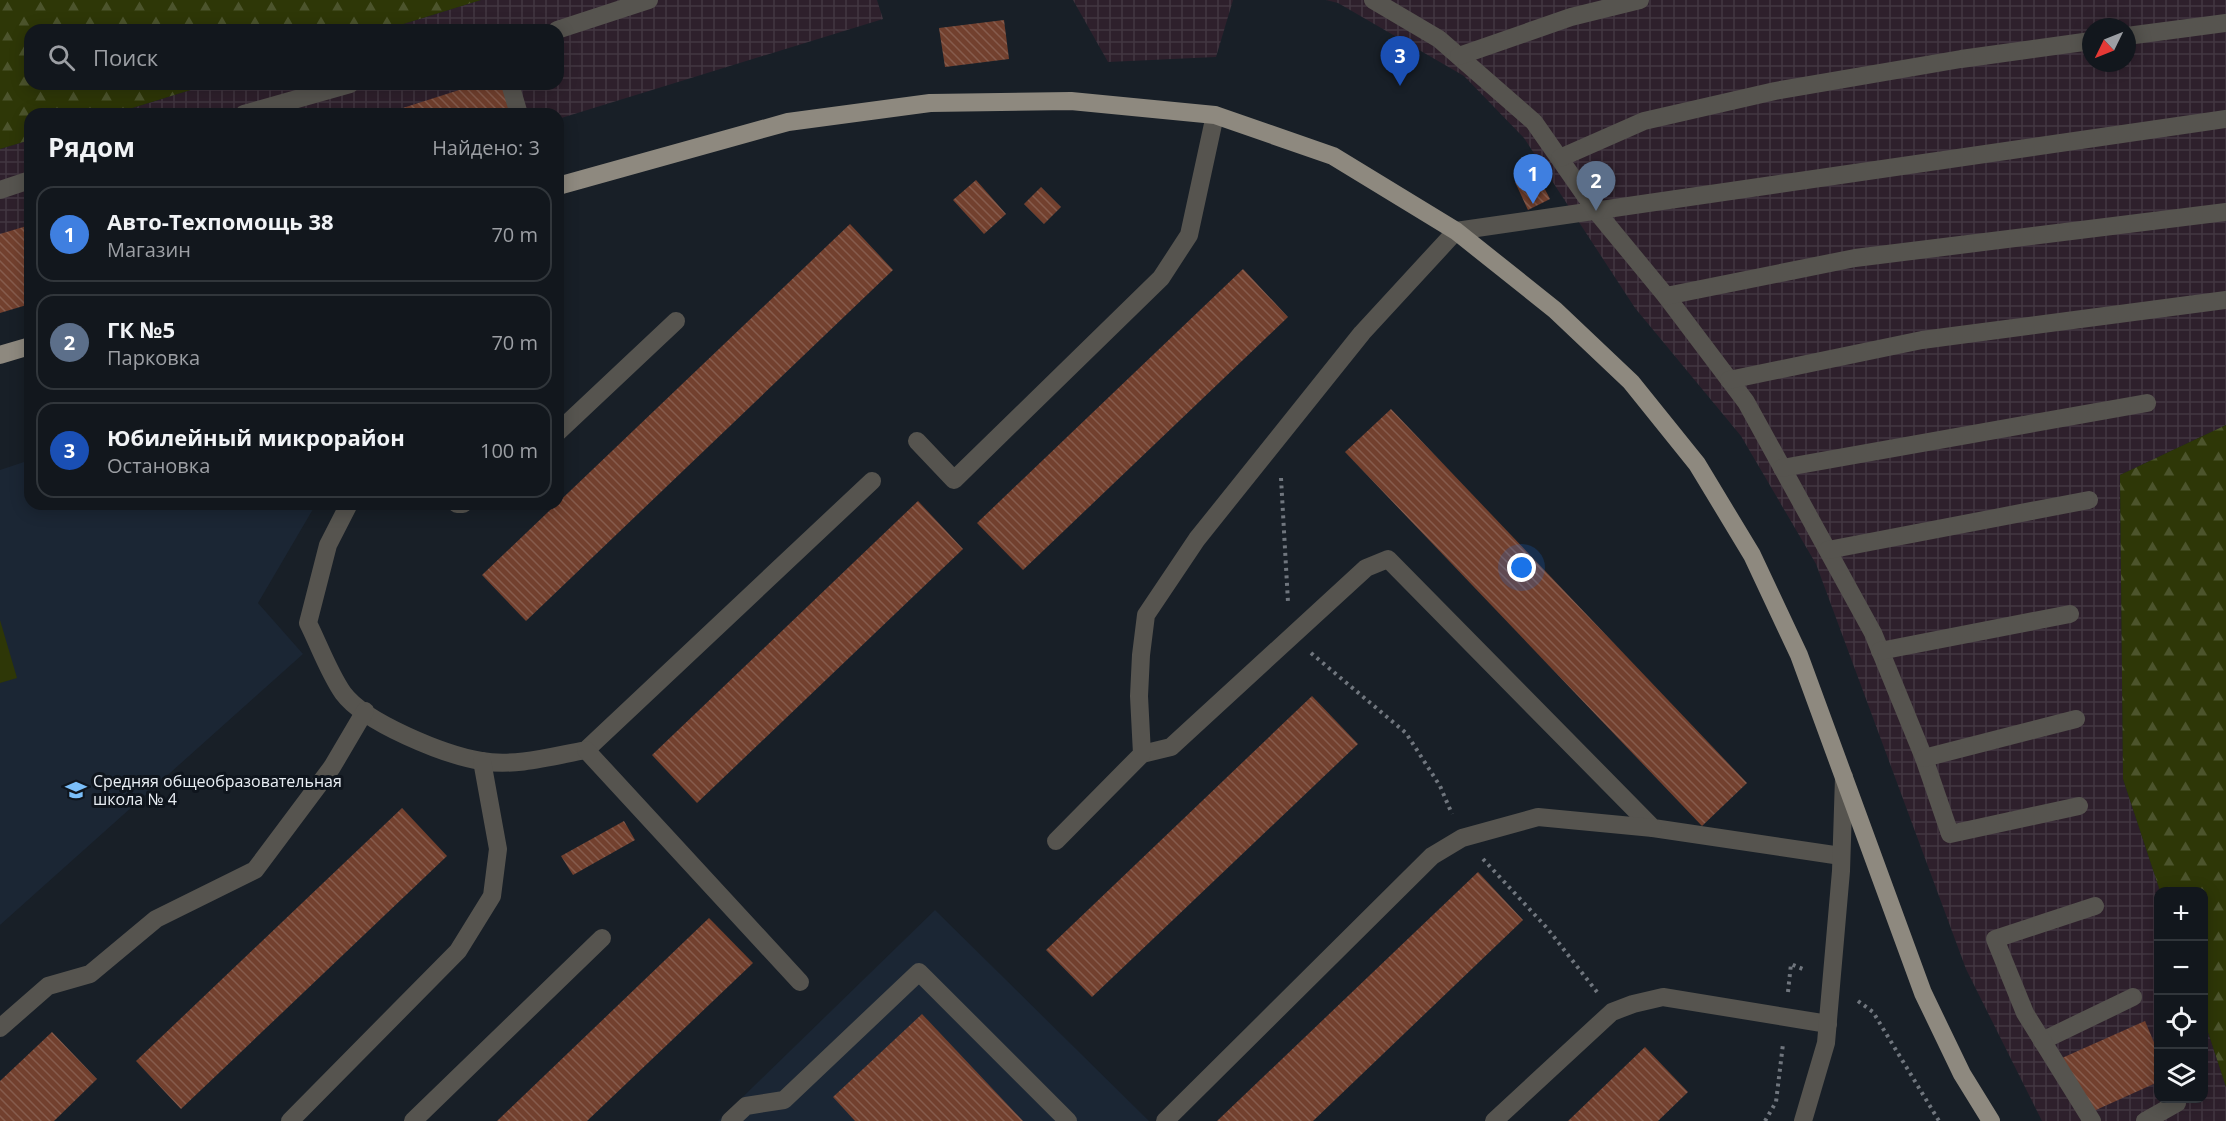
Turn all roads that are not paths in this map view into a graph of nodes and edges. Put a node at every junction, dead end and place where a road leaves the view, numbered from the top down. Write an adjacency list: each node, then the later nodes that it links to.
1 (649, 0): 5 (street)
2 (1373, 0): 8 (street)
3 (1640, 0): 8 (street)
4 (2226, 23): 6 (street)
5 (564, 28)
6 (2136, 35)
7 (2082, 42): 15 (street)
8 (1459, 56): 15 (street)
9 (329, 90): 11 (street)
10 (512, 90): 12 (street)
11 (265, 108)
12 (517, 108)
13 (1215, 115): 17 (main road); 21 (main road); 30 (street)
14 (2226, 119): 19 (street)
15 (1560, 158): 19 (street)
16 (24, 182): 18 (street)
17 (564, 184)
18 (0, 190)
19 (1596, 212): 21 (street); 22 (street)
20 (2226, 212): 22 (street)
21 (1456, 231): 41 (street); 44 (main road)
22 (1666, 296): 27 (street)
23 (2226, 300): 27 (street)
24 (676, 321): 29 (street)
25 (24, 348): 26 (main road)
26 (0, 355)
27 (1729, 380): 31 (street)
28 (2147, 403): 31 (street)
29 (564, 426)
30 (917, 441)
31 (1782, 468): 35 (street)
32 (872, 481): 40 (street)
33 (2089, 500): 35 (street)
34 (347, 510): 38 (street)
35 (1828, 550): 37 (street)
36 (2070, 614): 37 (street)
37 (1880, 651): 42 (street)
38 (365, 711): 43 (street); 54 (street)
39 (2076, 719): 42 (street)
40 (586, 750): 43 (street); 51 (street)
41 (1142, 754): 46 (street); 47 (street)
42 (1924, 758): 45 (street)
43 (482, 761): 57 (street)
44 (1844, 777): 48 (street); 64 (main road)
45 (2079, 806)
46 (1653, 828): 48 (street); 61 (street)
47 (1056, 841)
48 (1841, 856): 53 (street)
49 (2095, 906): 55 (street)
50 (602, 938): 58 (street)
51 (800, 982)
52 (2133, 997): 55 (street)
53 (1828, 1024): 62 (street); 63 (street)
54 (0, 1028)
55 (2042, 1041): 65 (street)
56 (2177, 1103): 66 (street)
57 (290, 1121)
58 (413, 1121)
59 (730, 1121): 60 (street)
60 (1068, 1121)
61 (1165, 1121)
62 (1494, 1121)
63 (1803, 1121)
64 (1991, 1121)
65 (2092, 1121)
66 (2145, 1121)

